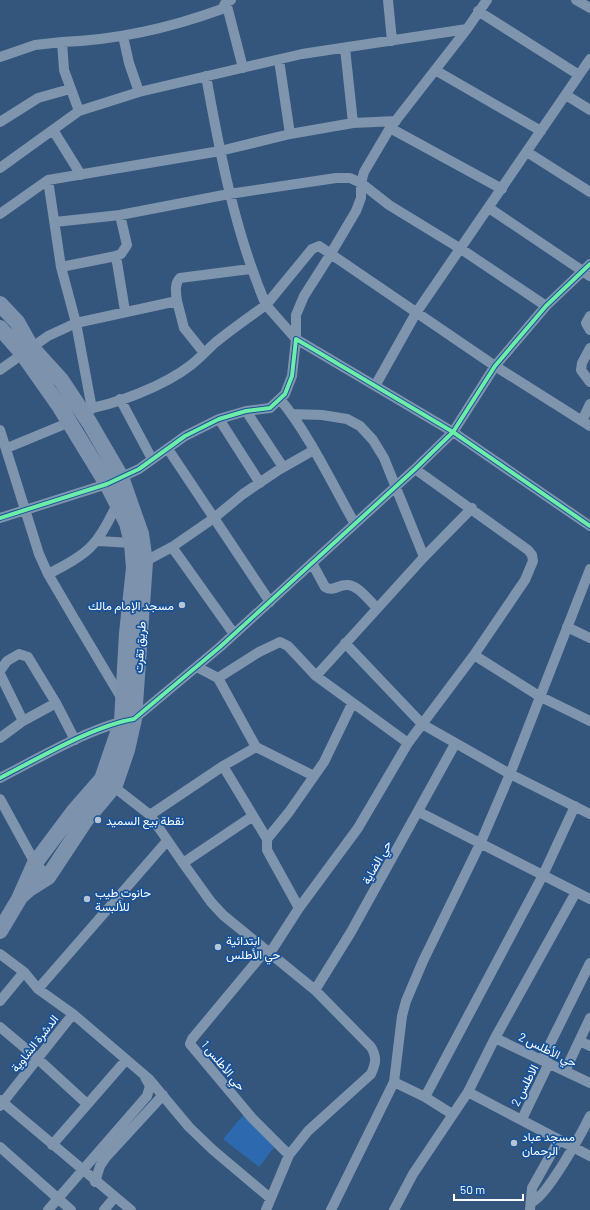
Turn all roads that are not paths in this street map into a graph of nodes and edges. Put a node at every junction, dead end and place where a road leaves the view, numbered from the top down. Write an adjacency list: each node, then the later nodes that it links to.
1 (388, 0): 9 (street)
2 (487, 0): 6 (street)
3 (576, 0): 5 (street)
4 (228, 1): 8 (street); 15 (street)
5 (590, 8)
6 (478, 11): 7 (street); 17 (street)
7 (467, 29): 9 (street); 16 (street)
8 (123, 36): 10 (street); 20 (street)
9 (392, 41): 11 (street)
10 (62, 42): 12 (street); 19 (street)
11 (345, 48): 14 (street); 25 (street)
12 (0, 57)
13 (590, 59): 17 (street)
14 (279, 60): 15 (street); 29 (street)
15 (243, 68): 18 (street)
16 (435, 70): 26 (street); 28 (street)
17 (579, 74): 21 (street)
18 (206, 76): 20 (street); 30 (street)
19 (70, 89): 23 (street); 24 (street)
20 (139, 92): 23 (street)
21 (566, 95): 22 (street); 28 (street)
22 (590, 110)
23 (79, 111): 27 (street)
24 (0, 122)
25 (353, 123): 26 (street); 29 (street)
26 (393, 125): 35 (street); 36 (street)
27 (54, 130): 32 (street); 33 (street)
28 (541, 131): 31 (street)
29 (290, 134): 30 (street)
30 (220, 151): 33 (street); 38 (street)
31 (527, 152): 36 (street); 37 (street)
32 (0, 168)
33 (81, 175): 34 (street)
34 (48, 180): 40 (street); 42 (street)
35 (361, 183): 38 (street); 43 (street); 44 (street)
36 (502, 189): 39 (street)
37 (590, 192)
38 (230, 194): 41 (street); 47 (street)
39 (489, 208): 43 (street); 48 (street)
40 (0, 214)
41 (120, 215): 42 (street); 45 (street)
42 (56, 222): 46 (street)
43 (461, 249): 52 (street); 54 (street)
44 (330, 255): 51 (street); 54 (street); 59 (street)
45 (116, 256): 46 (street); 53 (street)
46 (61, 267): 56 (street)
47 (250, 269): 49 (street); 51 (street)
48 (588, 270): 52 (street)
49 (177, 301): 53 (street); 62 (street)
50 (0, 304): 61 (main road, طريق تقرت)
51 (266, 305): 59 (street); 62 (street)
52 (546, 306): 63 (street)
53 (125, 311): 56 (street)
54 (416, 313): 63 (street); 66 (street)
55 (590, 316): 58 (street)
56 (76, 323): 61 (street); 70 (street)
57 (0, 328): 61 (main road, طريق تقرت)
58 (590, 330)
59 (296, 339): 66 (street); 68 (street)
60 (590, 348): 65 (street)
61 (26, 350): 64 (street); 70 (main road, طريق تقرت); 74 (main road, طريق تقرت)
62 (204, 353): 67 (street)
63 (495, 366): 75 (street); 77 (street)
64 (0, 370)
65 (590, 382)
66 (375, 386): 77 (street)
67 (120, 399): 70 (street); 81 (street)
68 (280, 399): 71 (street); 72 (street)
69 (590, 404): 75 (street)
70 (87, 409): 84 (main road, طريق تقرت)
71 (246, 411): 73 (street); 82 (street)
72 (292, 414): 80 (street); 86 (street)
73 (219, 419): 79 (street); 85 (street)
74 (70, 422): 78 (street); 84 (main road, طريق تقرت)
75 (586, 424)
76 (0, 430): 78 (street)
77 (453, 432): 83 (street); 93 (street)
78 (7, 448): 89 (street)
79 (168, 449): 81 (street); 91 (street)
80 (314, 450): 82 (street); 92 (street)
81 (152, 459): 84 (street)
82 (283, 468): 85 (street)
83 (415, 469): 86 (street); 88 (street)
84 (114, 480): 87 (main road, طريق تقرت); 89 (street); 99 (main road, طريق تقرت)
85 (260, 483): 91 (street)
86 (396, 487): 92 (street); 97 (street)
87 (117, 504): 94 (street); 95 (main road, طريق تقرت)
88 (472, 508): 97 (street); 108 (street)
89 (26, 510): 90 (street); 101 (street)
90 (0, 518)
91 (214, 518): 96 (street); 102 (street)
92 (354, 524): 98 (street)
93 (590, 526)
94 (98, 541): 95 (street); 101 (street)
95 (132, 542): 99 (main road, طريق تقرت)
96 (172, 547): 99 (street); 105 (street)
97 (424, 557): 103 (street)
98 (312, 563): 102 (street); 103 (street)
99 (140, 565): 115 (main road, طريق تقرت); 118 (main road, طريق تقرت)
100 (590, 569): 104 (street)
101 (48, 574): 115 (street)
102 (270, 602): 105 (street)
103 (377, 608): 107 (street)
104 (567, 627): 106 (street); 114 (street)
105 (234, 634): 109 (street)
106 (590, 638)
107 (345, 643): 112 (street); 121 (street)
108 (474, 655): 114 (street); 121 (street)
109 (197, 666): 113 (street); 118 (street)
110 (0, 671): 116 (street)
111 (0, 674): 119 (street)
112 (316, 676): 113 (street); 117 (street)
113 (218, 678): 126 (street)
114 (539, 696): 120 (street); 128 (street)
115 (123, 699): 118 (main road, طريق تقرت)
116 (56, 703): 119 (street); 123 (street)
117 (352, 704): 124 (street); 129 (street)
118 (128, 720): 123 (street); 131 (main road, طريق تقرت)
119 (22, 721): 122 (street)
120 (590, 721)
121 (422, 724): 124 (street); 125 (street)
122 (0, 738)
123 (75, 740): 130 (street)
124 (408, 742): 148 (street)
125 (455, 744): 128 (street); 134 (street, حي الضاية)
126 (256, 747): 127 (street); 129 (street)
127 (223, 766): 136 (street); 137 (street)
128 (510, 774): 133 (street); 140 (street)
129 (314, 776): 138 (street)
130 (0, 778)
131 (108, 782): 136 (street); 141 (main road, طريق تقرت); 144 (main road, طريق تقرت)
132 (0, 799): 141 (street)
133 (575, 806): 135 (street); 143 (street)
134 (419, 812): 140 (street); 155 (street, حي الضاية)
135 (590, 814)
136 (150, 815): 139 (street)
137 (253, 816): 138 (street); 142 (street)
138 (267, 839): 148 (street)
139 (167, 842): 142 (street); 154 (street)
140 (480, 844): 143 (street); 168 (street)
141 (34, 863): 144 (street); 146 (main road, طريق تقرت)
142 (183, 863): 150 (street)
143 (543, 875): 145 (street); 172 (street)
144 (48, 877): 146 (main road, طريق تقرت)
145 (576, 892): 147 (street); 160 (street)
146 (19, 899): 149 (main road, طريق تقرت)
147 (590, 899)
148 (299, 908): 150 (street)
149 (0, 932)
150 (268, 952): 155 (street); 182 (street, حي الأطلس 1)
151 (0, 954): 153 (street)
152 (590, 963): 165 (street, الاطلس 2)
153 (24, 972): 154 (street); 156 (street)
154 (38, 989): 157 (street)
155 (315, 990): 182 (street)
156 (0, 1001)
157 (73, 1014): 163 (street, الدشرة الشاوية); 164 (street)
158 (590, 1018): 161 (street)
159 (0, 1027): 163 (street)
160 (495, 1038): 165 (street, حي الأطلس 2); 170 (street)
161 (580, 1041): 162 (street); 166 (street)
162 (590, 1046)
163 (38, 1059): 173 (street, الدشرة الشاوية); 174 (street)
164 (126, 1060): 167 (street); 174 (street)
165 (546, 1062): 166 (street, حي الأطلس 2); 177 (street, الاطلس 2)
166 (564, 1071): 169 (street, حي الأطلس 2)
167 (144, 1075): 171 (street); 184 (street)
168 (394, 1082): 172 (street); 195 (street)
169 (590, 1083)
170 (468, 1092): 175 (street); 177 (street)
171 (163, 1095): 185 (street); 188 (street)
172 (425, 1097): 175 (street)
173 (1, 1103): 179 (street)
174 (87, 1104): 179 (street)
175 (452, 1114): 196 (street)
176 (590, 1116): 181 (street)
177 (522, 1119): 178 (street)
178 (559, 1140): 181 (street); 189 (street)
179 (52, 1145): 184 (street)
180 (0, 1147): 187 (street)
181 (572, 1147): 183 (street); 189 (street)
182 (290, 1156): 188 (street)
183 (590, 1156)
184 (82, 1170): 185 (street); 187 (street)
185 (96, 1182): 186 (street)
186 (115, 1197): 192 (street); 193 (street)
187 (58, 1198): 190 (street); 191 (street)
188 (270, 1198): 194 (street)
189 (532, 1208)
190 (48, 1210)
191 (71, 1210)
192 (104, 1210)
193 (131, 1210)
194 (266, 1210)
195 (331, 1210)
196 (394, 1210)

